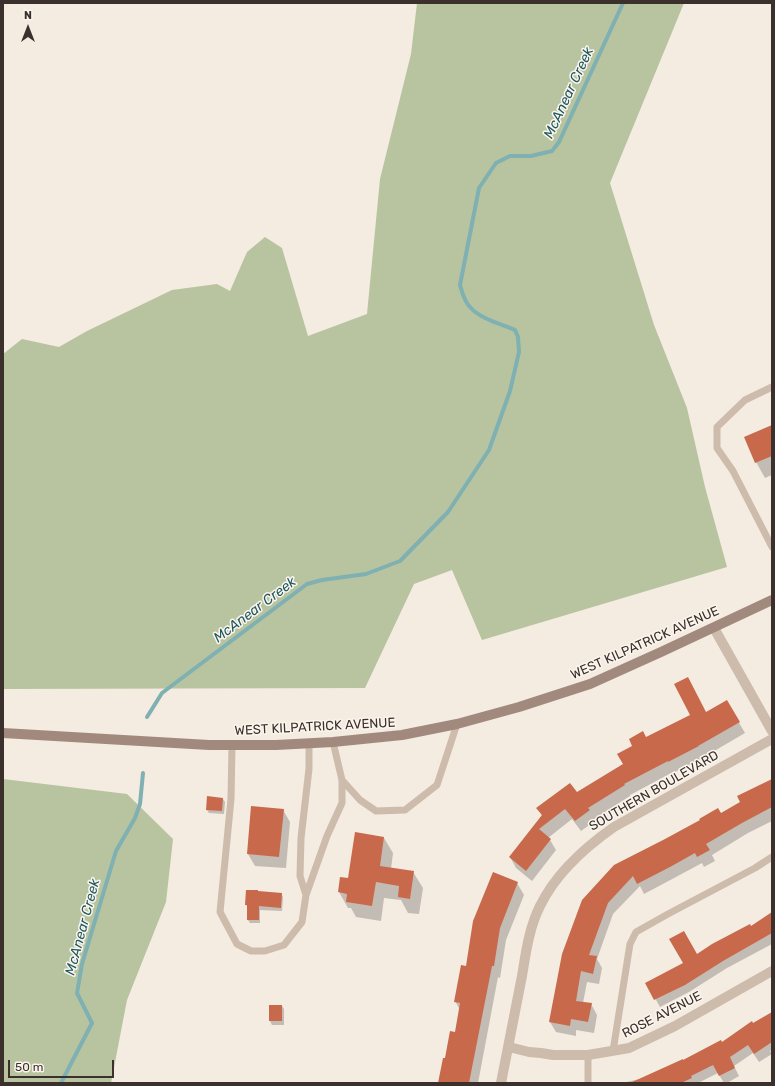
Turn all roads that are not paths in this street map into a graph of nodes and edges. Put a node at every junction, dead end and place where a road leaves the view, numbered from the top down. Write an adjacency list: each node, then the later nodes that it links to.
1 (772, 387): 2 (lane)
2 (772, 546)
3 (772, 600): 4 (main road, WEST KILPATRICK AVENUE)
4 (714, 628): 5 (main road, WEST KILPATRICK AVENUE); 6 (street)
5 (457, 724): 9 (main road, WEST KILPATRICK AVENUE); 12 (lane)
6 (772, 731)
7 (3, 733): 11 (main road, WEST KILPATRICK AVENUE)
8 (772, 739): 16 (street, SOUTHERN BOULEVARD)
9 (333, 742): 10 (main road, WEST KILPATRICK AVENUE); 12 (lane)
10 (309, 743): 11 (main road, WEST KILPATRICK AVENUE); 14 (lane)
11 (232, 746): 14 (lane)
12 (342, 780): 14 (lane)
13 (772, 857): 17 (lane)
14 (306, 895)
15 (772, 971): 17 (street, ROSE AVENUE)
16 (508, 1047): 18 (street, ROSE AVENUE); 19 (street, SOUTHERN BOULEVARD)
17 (613, 1051): 18 (street, ROSE AVENUE)
18 (588, 1055): 20 (lane)
19 (501, 1083)
20 (588, 1083)

